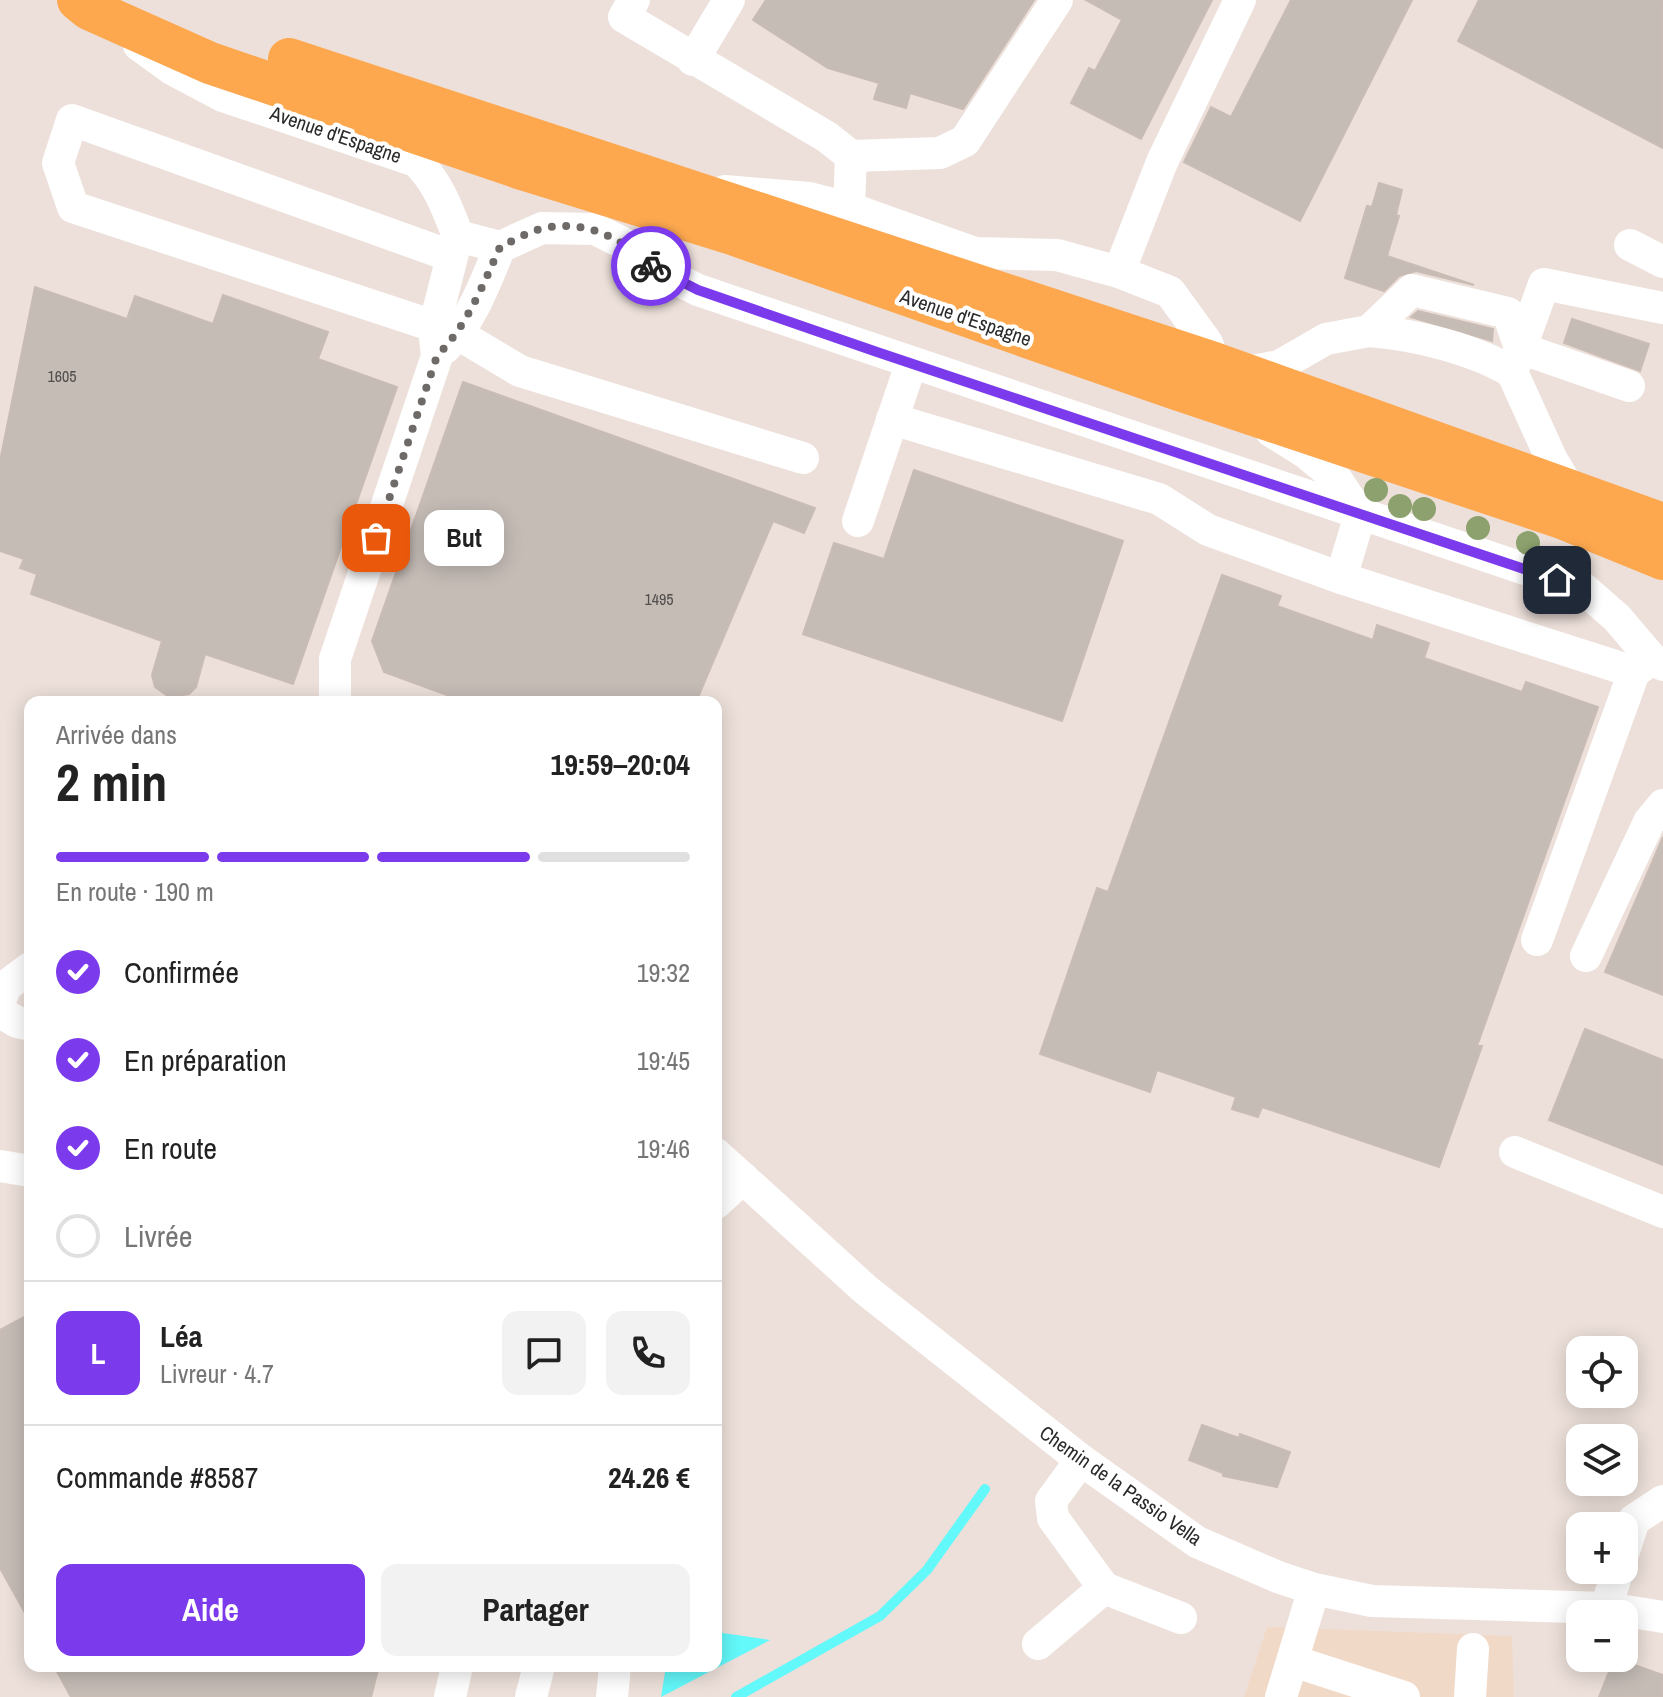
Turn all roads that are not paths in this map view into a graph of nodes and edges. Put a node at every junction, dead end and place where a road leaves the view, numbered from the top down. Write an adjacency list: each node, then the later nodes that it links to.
1 (634, 0): 6 (street)
2 (729, 0): 6 (street)
3 (1057, 0): 7 (street)
4 (1240, 0): 14 (street)
5 (87, 3): 8 (main road, Avenue d'Espagne); 11 (street, Avenue d'Espagne); 22 (main road, Avenue d'Espagne)
6 (693, 60): 7 (street)
7 (851, 156): 9 (street)
8 (693, 190): 9 (street, Avenue d'Espagne); 20 (main road, Avenue d'Espagne)
9 (849, 208): 14 (street, Avenue d'Espagne)
10 (1630, 245): 13 (street)
11 (454, 246): 12 (street); 17 (street); 17 (street)
12 (500, 247): 17 (street); 19 (street)
13 (1663, 262)
14 (1119, 272): 20 (street, Avenue d'Espagne)
15 (1663, 308): 18 (street)
16 (1369, 331): 18 (street); 18 (street); 20 (street)
17 (443, 339): 25 (street); 34 (street)
18 (1516, 360): 21 (street); 27 (street)
19 (911, 364): 23 (street); 24 (street)
20 (1228, 368): 27 (main road, Avenue d'Espagne)
21 (1629, 386)
22 (1173, 388): 28 (street); 31 (main road, Avenue d'Espagne)
23 (892, 419): 26 (street); 29 (street)
24 (1121, 435): 26 (street); 28 (street)
25 (803, 458)
26 (1100, 480): 32 (street)
27 (1571, 492): 30 (main road, Avenue d'Espagne)
28 (1360, 515): 32 (street); 33 (street)
29 (858, 521)
30 (1663, 524)
31 (1663, 559)
32 (1341, 578): 33 (street)
33 (1650, 665): 36 (street)
34 (335, 696)
35 (1662, 803): 37 (street)
36 (1537, 940)
37 (1586, 956)
38 (24, 972): 39 (street)
39 (0, 1001)
40 (0, 1012): 41 (street)
41 (24, 1024)
42 (1515, 1152): 48 (street)
43 (722, 1159): 46 (street, Chemin de la Passio Vella)
44 (0, 1166): 45 (street)
45 (24, 1170)
46 (743, 1178): 47 (street); 49 (street, Chemin de la Passio Vella)
47 (722, 1197)
48 (1663, 1212)
49 (1081, 1460): 52 (street); 53 (street, Chemin de la Passio Vella)
50 (1663, 1501): 51 (street)
51 (1638, 1517)
52 (1104, 1588): 57 (street); 58 (street)
53 (1314, 1589): 54 (street, Chemin de la Passio Vella); 60 (street)
54 (1566, 1607)
55 (1638, 1613): 56 (street, Chemin de la Passio Vella)
56 (1663, 1617)
57 (1181, 1618)
58 (1038, 1644)
59 (1473, 1649): 69 (street)
60 (1293, 1661): 67 (street); 68 (street)
61 (456, 1672): 64 (street)
62 (537, 1672): 65 (street)
63 (614, 1672): 66 (street)
64 (450, 1697)
65 (531, 1697)
66 (612, 1697)
67 (1281, 1697)
68 (1404, 1697)
69 (1470, 1697)

